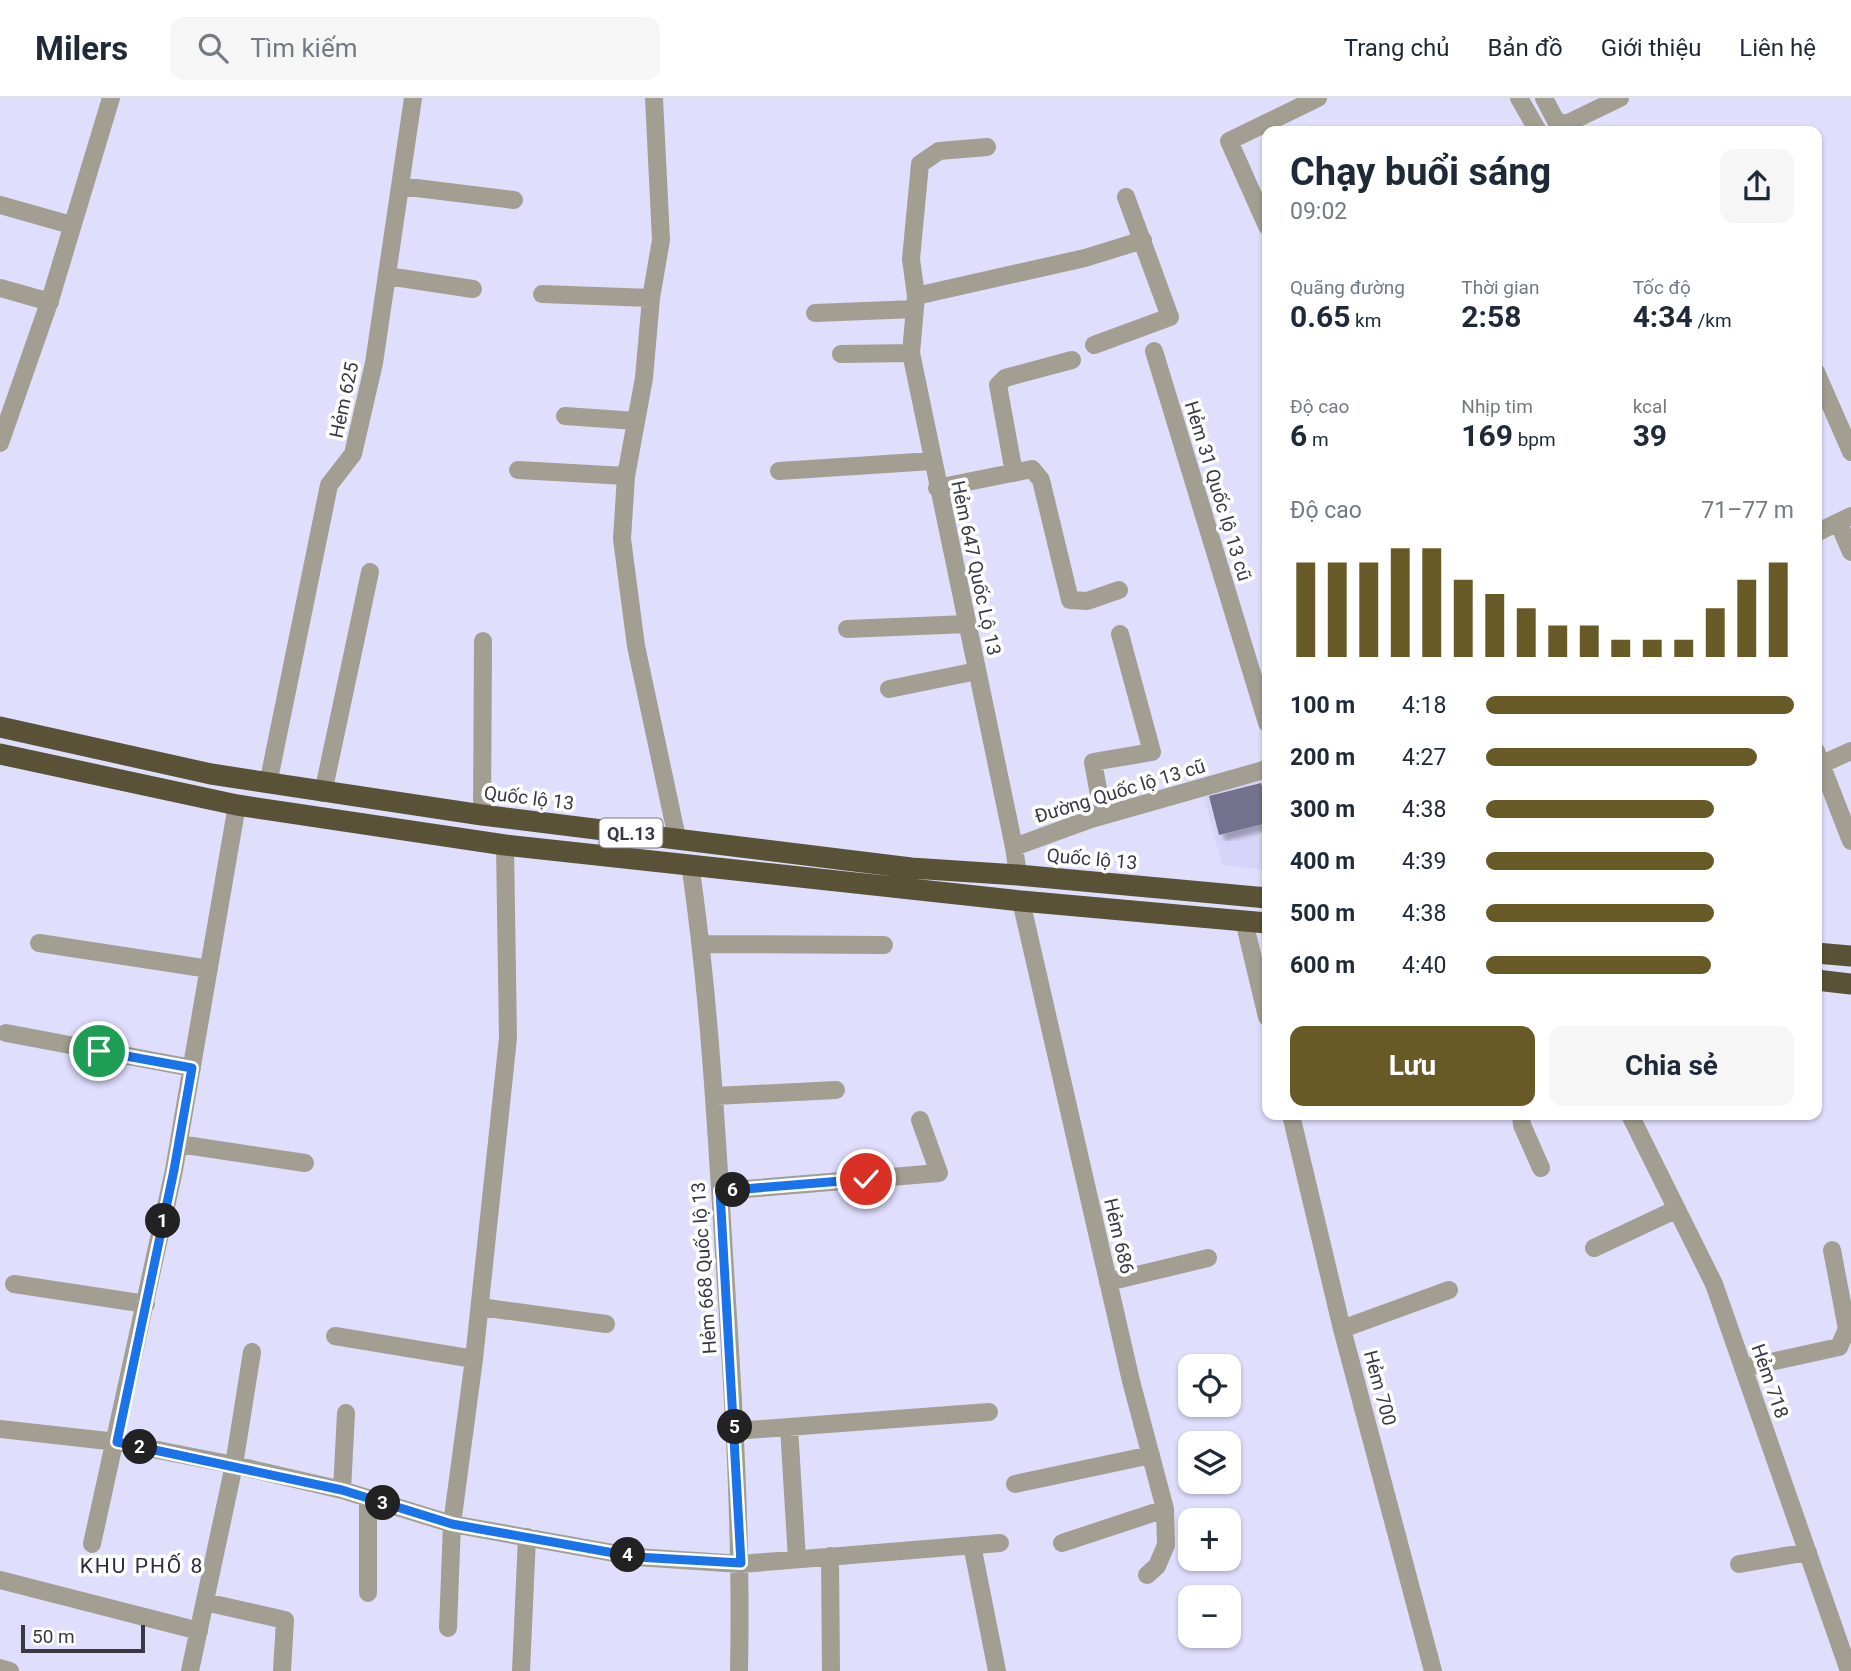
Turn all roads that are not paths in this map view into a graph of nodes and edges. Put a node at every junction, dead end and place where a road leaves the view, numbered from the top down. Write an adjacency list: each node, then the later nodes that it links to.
1 (111, 98): 15 (street)
2 (413, 98): 10 (street, Hẻm 625)
3 (654, 98): 21 (street)
4 (1318, 98): 14 (street)
5 (1519, 98): 8 (street)
6 (1544, 98): 7 (street)
7 (1620, 98)
8 (1535, 126)
9 (986, 147): 23 (street, Hẻm 647 Quốc Lộ 13)
10 (400, 186): 12 (street); 17 (street, Hẻm 625)
11 (1126, 197): 16 (street)
12 (514, 200)
13 (0, 205): 15 (street)
14 (1262, 215)
15 (71, 225): 22 (street)
16 (1143, 240): 23 (street); 25 (street)
17 (387, 276): 19 (street); 60 (street, Hẻm 625)
18 (0, 288): 22 (street)
19 (473, 289)
20 (541, 294): 21 (street)
21 (651, 298): 33 (street)
22 (50, 302): 31 (street)
23 (915, 302): 24 (street); 27 (street, Hẻm 647 Quốc Lộ 13)
24 (815, 313)
25 (1094, 345)
26 (1154, 351): 53 (street, Hẻm 31 Quốc lộ 13 cũ)
27 (911, 353): 28 (street); 36 (street, Hẻm 647 Quốc Lộ 13)
28 (841, 354)
29 (1072, 360): 39 (street)
30 (1822, 386): 35 (street)
31 (8, 397): 34 (street)
32 (565, 416): 33 (street)
33 (636, 421): 40 (street)
34 (0, 443)
35 (1851, 452)
36 (932, 461): 38 (street); 41 (street, Hẻm 647 Quốc Lộ 13)
37 (518, 470): 40 (street)
38 (779, 471)
39 (1014, 473): 41 (street); 46 (street)
40 (626, 476): 66 (street)
41 (937, 488): 47 (street, Hẻm 647 Quốc Lộ 13)
42 (1844, 519): 43 (street); 44 (street)
43 (1822, 530)
44 (1851, 552)
45 (370, 572): 61 (street)
46 (1119, 590)
47 (967, 624): 48 (street); 51 (street, Hẻm 647 Quốc Lộ 13)
48 (847, 629)
49 (1120, 634): 65 (street)
50 (483, 641): 64 (street)
51 (977, 671): 52 (street); 69 (street, Hẻm 647 Quốc Lộ 13)
52 (889, 689)
53 (1262, 707)
54 (0, 727): 60 (highway, Quốc lộ 13 / QL.13)
55 (1851, 751): 57 (street)
56 (0, 754): 62 (highway, QL.13)
57 (1822, 757)
58 (1822, 764): 63 (street)
59 (1262, 770): 65 (street, Đường Quốc lộ 13 cũ)
60 (268, 784): 61 (highway, Quốc lộ 13 / QL.13)
61 (323, 793): 64 (highway, Quốc lộ 13 / QL.13)
62 (237, 805): 68 (highway, QL.13); 81 (street)
63 (1845, 806): 67 (street)
64 (482, 815): 66 (highway, Quốc lộ 13 / QL.13)
65 (1104, 816): 69 (street, Đường Quốc lộ 13 cũ)
66 (677, 838): 71 (highway, Quốc lộ 13 / QL.13)
67 (1851, 841)
68 (505, 845): 70 (highway, QL.13); 105 (street)
69 (1014, 847): 71 (street)
70 (690, 864): 73 (highway, QL.13); 77 (street, Hẻm 668 Quốc lộ 13)
71 (1018, 875): 72 (highway, Quốc lộ 13 / QL.13); 73 (highway)
72 (1262, 898)
73 (1021, 901): 74 (highway, QL.13); 101 (street, Hẻm 686)
74 (1244, 921): 75 (highway, QL.13); 84 (street)
75 (1262, 923)
76 (39, 943): 81 (street)
77 (702, 944): 78 (street); 88 (street, Hẻm 668 Quốc lộ 13)
78 (884, 945)
79 (1822, 954): 80 (highway)
80 (1851, 956)
81 (209, 969): 86 (street)
82 (1822, 981): 83 (highway)
83 (1851, 984)
84 (1262, 996)
85 (5, 1033): 86 (street)
86 (192, 1068): 93 (street)
87 (836, 1090): 88 (street)
88 (715, 1096): 96 (street, Hẻm 668 Quốc lộ 13)
89 (920, 1120): 96 (street)
90 (1292, 1120): 107 (street, Hẻm 700)
91 (1522, 1120): 95 (street)
92 (1632, 1120): 97 (street, Hẻm 718)
93 (179, 1144): 94 (street); 104 (street)
94 (305, 1163)
95 (1541, 1168)
96 (720, 1191): 116 (street, Hẻm 668 Quốc lộ 13)
97 (1677, 1209): 98 (street); 111 (street, Hẻm 718)
98 (1594, 1248)
99 (1832, 1250): 111 (street)
100 (1208, 1258): 101 (street)
101 (1108, 1282): 118 (street, Hẻm 686)
102 (14, 1284): 104 (street)
103 (1449, 1290): 107 (street)
104 (146, 1304): 117 (street)
105 (480, 1307): 106 (street); 110 (street)
106 (606, 1324)
107 (1342, 1329): 149 (street, Hẻm 700)
108 (335, 1336): 110 (street)
109 (252, 1353): 119 (street)
110 (474, 1359): 124 (street)
111 (1744, 1368): 130 (street, Hẻm 718)
112 (989, 1412): 114 (street)
113 (346, 1413): 121 (street)
114 (789, 1427): 116 (street); 132 (street)
115 (0, 1429): 117 (street)
116 (735, 1431): 133 (street, Hẻm 668 Quốc lộ 13)
117 (117, 1442): 119 (street); 128 (street)
118 (1151, 1455): 120 (street); 123 (street, Hẻm 686)
119 (234, 1465): 121 (street); 138 (street)
120 (1015, 1484)
121 (342, 1490): 122 (street)
122 (368, 1498): 124 (street); 137 (street)
123 (1165, 1509): 127 (street); 135 (street, Hẻm 686)
124 (452, 1524): 125 (street); 139 (street)
125 (527, 1537): 133 (street); 145 (street)
126 (1000, 1543): 129 (street)
127 (1062, 1543)
128 (92, 1544)
129 (972, 1545): 131 (street); 148 (street)
130 (1808, 1552): 134 (street); 150 (street, Hẻm 718)
131 (830, 1556): 132 (street); 147 (street)
132 (797, 1559): 133 (street)
133 (741, 1563): 146 (street, Hẻm 668 Quốc lộ 13)
134 (1740, 1563)
135 (1147, 1574)
136 (0, 1580): 140 (street)
137 (368, 1593)
138 (205, 1602): 140 (street); 144 (street)
139 (448, 1628)
140 (199, 1631): 143 (street)
141 (0, 1668): 142 (street)
142 (10, 1671)
143 (190, 1671)
144 (282, 1671)
145 (521, 1671)
146 (739, 1671)
147 (831, 1671)
148 (998, 1671)
149 (1433, 1671)
150 (1849, 1671)

